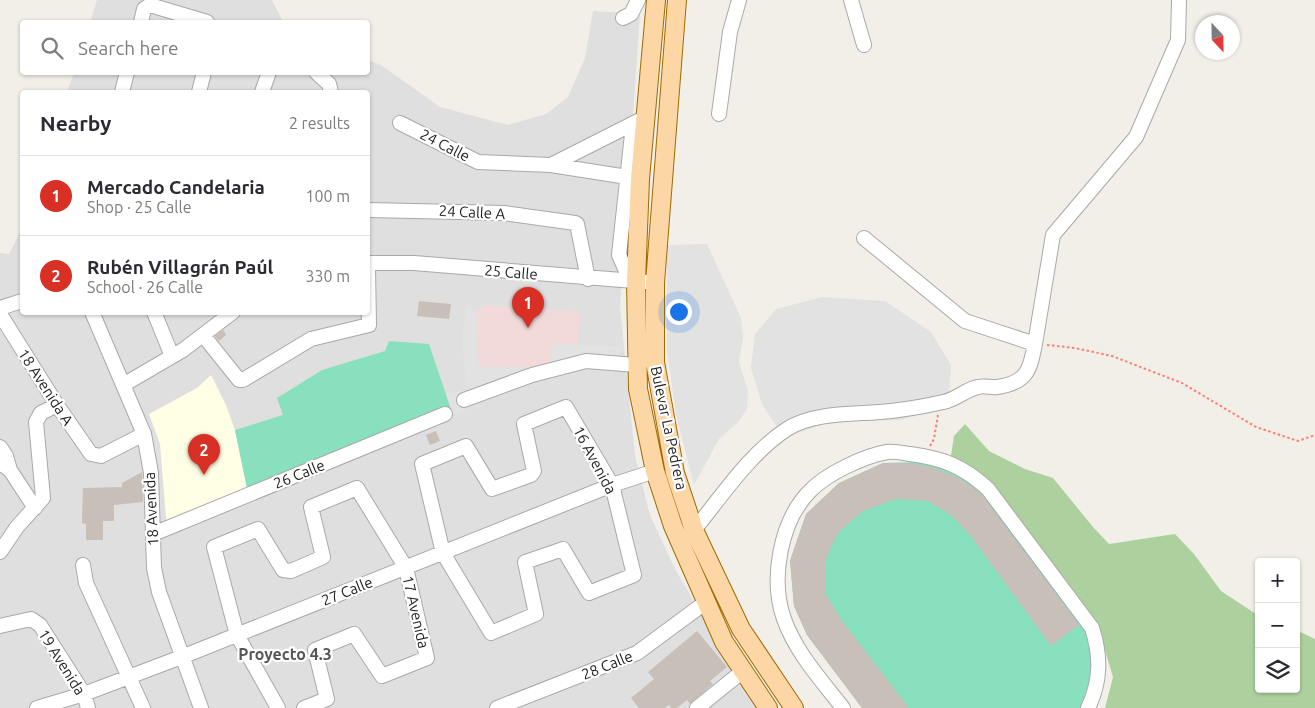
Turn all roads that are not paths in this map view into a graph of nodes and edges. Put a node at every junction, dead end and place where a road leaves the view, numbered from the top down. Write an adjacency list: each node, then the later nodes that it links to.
1 (638, 0): 7 (street)
2 (656, 0): 20 (main road, Bulevar La Pedrera)
3 (678, 0): 29 (main road, Bulevar La Pedrera)
4 (739, 0): 19 (street)
5 (851, 0): 10 (street)
6 (1179, 0): 38 (street)
7 (623, 18)
8 (141, 20): 9 (street)
9 (200, 20)
10 (864, 45)
11 (126, 75): 15 (street)
12 (203, 75): 16 (street)
13 (268, 75): 17 (street)
14 (320, 75): 18 (street)
15 (122, 90)
16 (200, 90)
17 (263, 90)
18 (330, 90)
19 (719, 114)
20 (645, 117): 22 (street, 24 Calle); 23 (main road, Bulevar La Pedrera)
21 (400, 123): 22 (street, 24 Calle)
22 (551, 165): 23 (street, 24 Calle)
23 (633, 178): 28 (main road, Bulevar La Pedrera)
24 (370, 210): 27 (street, 24 Calle A)
25 (864, 238): 38 (street)
26 (370, 263): 27 (street, 25 Calle)
27 (588, 279): 28 (street, 25 Calle)
28 (636, 282): 29 (street, 25 Calle); 40 (main road, Bulevar La Pedrera)
29 (655, 283): 51 (main road, Bulevar La Pedrera)
30 (20, 302): 31 (street)
31 (0, 308)
32 (0, 314): 43 (street, 18 Avenida A)
33 (93, 315): 41 (street, 18 Avenida)
34 (155, 315): 39 (street)
35 (229, 315): 37 (street)
36 (369, 315): 37 (street)
37 (203, 335): 39 (street)
38 (1035, 344): 51 (street)
39 (172, 356): 41 (street)
40 (636, 365): 42 (street); 48 (main road, Bulevar La Pedrera)
41 (123, 385): 45 (street, 18 Avenida)
42 (464, 400)
43 (57, 406): 45 (street, 18 Avenida A); 50 (street)
44 (446, 414): 52 (street, 26 Calle)
45 (144, 434): 52 (street, 18 Avenida)
46 (0, 447): 47 (street)
47 (5, 466): 50 (street)
48 (655, 471): 49 (street, 27 Calle); 57 (main road, Bulevar La Pedrera)
49 (612, 485): 54 (street, 27 Calle); 54 (street, 16 Avenida); 54 (street, 16 Avenida)
50 (34, 508): 53 (street)
51 (694, 530): 74 (main road, Bulevar La Pedrera)
52 (153, 534): 60 (street, 18 Avenida)
53 (0, 552)
54 (443, 552): 56 (street, 27 Calle)
55 (83, 565): 62 (street)
56 (406, 568): 59 (street, 27 Calle); 59 (street, 17 Avenida); 70 (street, 17 Avenida)
57 (706, 602): 61 (main road, Bulevar La Pedrera); 64 (street, 28 Calle)
58 (0, 626): 63 (street, 19 Avenida)
59 (236, 635): 60 (street, 27 Calle); 69 (street)
60 (184, 656): 62 (street, 27 Calle); 68 (street, 18 Avenida)
61 (744, 671): 72 (street); 73 (main road, Bulevar La Pedrera)
62 (129, 677): 63 (street, 27 Calle); 67 (street)
63 (84, 694): 65 (street, 27 Calle); 66 (street, 19 Avenida)
64 (512, 705): 71 (street, 28 Calle)
65 (37, 708)
66 (88, 708)
67 (143, 708)
68 (201, 708)
69 (278, 708)
70 (304, 708)
71 (497, 708)
72 (697, 708)
73 (768, 708)
74 (794, 708)
75 (842, 708): 76 (street)
76 (1088, 708)

